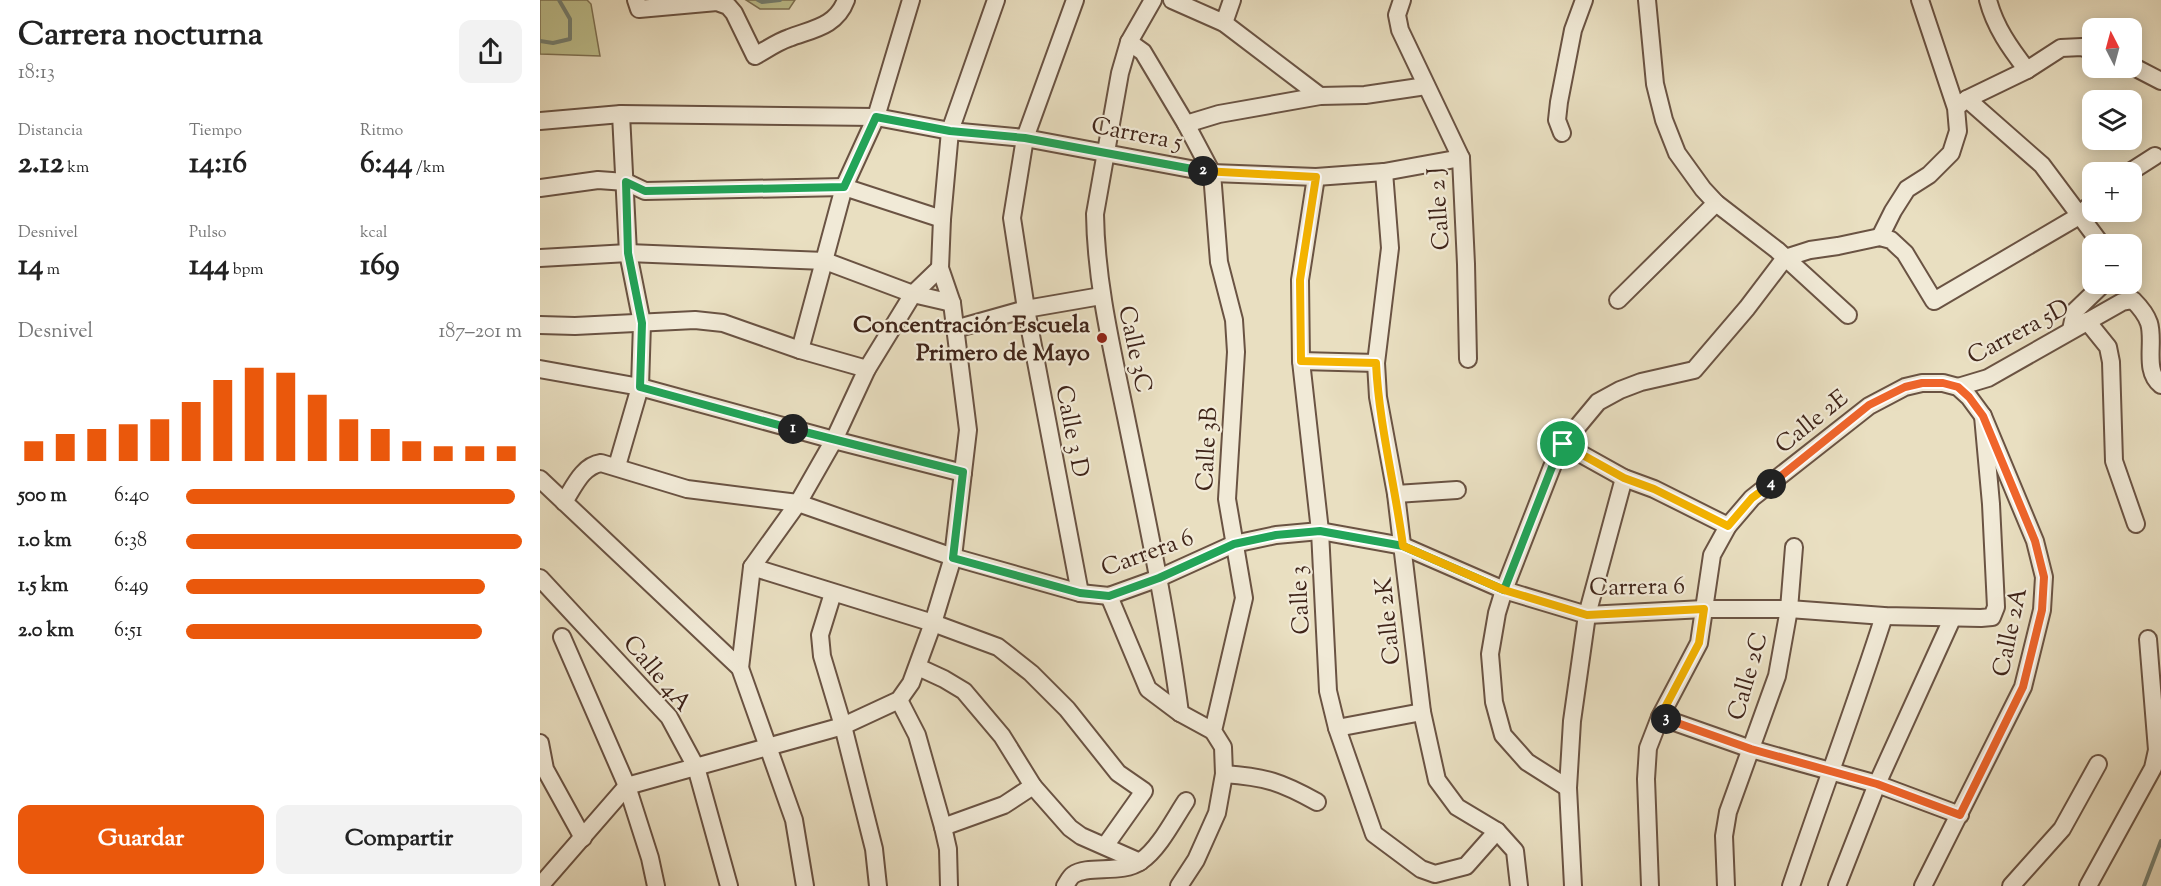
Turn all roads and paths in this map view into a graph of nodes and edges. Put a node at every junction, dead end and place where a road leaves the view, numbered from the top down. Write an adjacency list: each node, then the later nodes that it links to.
1 (636, 0): 2 (street)
2 (846, 0)
3 (911, 0): 24 (street)
4 (996, 0): 27 (street)
5 (1075, 0): 29 (street, Calle 3 D)
6 (1153, 0): 15 (street, Calle 3C)
7 (1172, 0): 14 (street)
8 (1232, 0): 14 (street)
9 (1402, 0): 20 (street, Calle 2 J)
10 (1584, 0): 28 (street)
11 (1647, 0): 40 (street)
12 (1920, 0): 22 (street)
13 (1988, 0): 17 (street)
14 (1224, 23): 21 (street)
15 (1129, 42): 26 (street, Calle 3B); 30 (street, Calle 3C)
16 (2082, 47): 17 (street)
17 (2027, 70): 22 (street)
18 (2142, 71): 19 (street)
19 (2161, 81)
20 (1426, 86): 21 (street); 32 (street, Calle 2 J)
21 (1320, 96): 26 (street)
22 (1962, 103): 42 (street); 45 (street)
23 (621, 114): 24 (street, Carrera 5); 25 (street, Carrera 5); 37 (street)
24 (876, 117): 27 (street, Carrera 5); 38 (street)
25 (540, 121)
26 (1186, 124): 35 (street, Calle 3B)
27 (950, 131): 29 (street, Carrera 5); 43 (street)
28 (1562, 133)
29 (1025, 138): 30 (street, Carrera 5); 56 (street, Calle 3 D)
30 (1107, 151): 35 (street, Carrera 5); 53 (street, Calle 3C)
31 (2155, 156): 33 (street)
32 (1461, 158): 34 (street, Carrera 5); 64 (street, Calle 2 J)
33 (2142, 164)
34 (1384, 172): 36 (street, Carrera 5); 66 (street, Calle 2K)
35 (1212, 173): 36 (street, Carrera 5); 86 (street, Calle 3B)
36 (1316, 177): 65 (street, Calle 3)
37 (626, 182): 38 (street); 39 (street); 46 (street)
38 (844, 187): 43 (street); 49 (street)
39 (540, 188)
40 (1716, 202): 48 (street); 54 (street)
41 (2082, 213): 42 (street)
42 (2079, 216): 44 (street); 45 (street)
43 (942, 219): 50 (street)
44 (2093, 234)
45 (1880, 237): 48 (street)
46 (628, 253): 47 (street); 49 (street); 59 (street)
47 (540, 258)
48 (1785, 258): 57 (street); 74 (street)
49 (825, 261): 51 (street); 63 (street)
50 (940, 268): 51 (street); 55 (street)
51 (914, 294): 55 (street); 68 (street)
52 (2093, 294): 62 (street)
53 (1101, 296): 56 (street); 92 (street, Calle 3C)
54 (1618, 300)
55 (952, 303): 61 (street)
56 (1026, 309): 61 (street); 95 (street, Calle 3 D)
57 (1848, 315)
58 (2087, 321): 62 (street, Carrera 5D); 69 (street, Carrera 5D); 83 (street)
59 (642, 323): 60 (street); 63 (street); 70 (street)
60 (540, 325)
61 (955, 329): 76 (street)
62 (2071, 330): 71 (street, Carrera 5D)
63 (800, 350): 68 (street)
64 (1468, 359)
65 (1301, 361): 66 (street); 85 (street, Calle 3)
66 (1376, 363): 80 (street, Calle 2K)
67 (540, 369): 70 (street)
68 (867, 369): 73 (street)
69 (2161, 385)
70 (640, 387): 73 (street); 75 (street)
71 (1958, 387): 72 (street, Calle 2A); 84 (street, Calle 2E)
72 (1983, 416): 101 (street, Carrera 6); 127 (street, Calle 2A)
73 (834, 440): 76 (street); 82 (street)
74 (1563, 444): 77 (street); 93 (street)
75 (617, 466): 81 (street); 82 (street, Carrera 6)
76 (963, 472): 89 (street)
77 (1624, 478): 84 (street); 99 (street)
78 (540, 479): 81 (street)
79 (1457, 490): 80 (street)
80 (1396, 494): 87 (street, Calle 2K)
81 (564, 502): 106 (street)
82 (798, 503): 89 (street, Carrera 6); 90 (street)
83 (2136, 524)
84 (1728, 526): 97 (street, Calle 2E)
85 (1320, 531): 86 (street, Carrera 6); 87 (street, Carrera 6); 112 (street, Calle 3)
86 (1234, 544): 92 (street, Carrera 6); 113 (street, Calle 3B)
87 (1403, 546): 93 (street, Carrera 6); 108 (street, Calle 2K)
88 (1794, 547): 98 (street, Calle 2C)
89 (953, 558): 95 (street, Carrera 6); 102 (street)
90 (752, 567): 94 (street); 106 (street)
91 (540, 578): 118 (street, Calle 4A)
92 (1159, 578): 96 (street, Carrera 6); 109 (street, Calle 3C)
93 (1504, 590): 99 (street, Carrera 6); 124 (street)
94 (833, 593): 102 (street); 111 (street)
95 (1080, 593): 96 (street, Carrera 6)
96 (1109, 596): 109 (street)
97 (1704, 609): 98 (street, Carrera 6); 99 (street, Carrera 6); 110 (street, Calle 2E)
98 (1789, 609): 100 (street, Carrera 6); 116 (street, Calle 2C)
99 (1587, 615): 124 (street)
100 (1884, 616): 101 (street, Carrera 6); 119 (street)
101 (1952, 619): 121 (street)
102 (933, 622): 105 (street); 131 (street)
103 (562, 637): 122 (street)
104 (2148, 639): 149 (street)
105 (918, 667): 107 (street); 123 (street)
106 (740, 668): 115 (street)
107 (899, 700): 111 (street); 128 (street)
108 (1422, 712): 112 (street); 129 (street, Calle 2K)
109 (1180, 713): 113 (street)
110 (1660, 717): 116 (street); 143 (street, Calle 2E)
111 (843, 726): 115 (street); 138 (street)
112 (1337, 728): 129 (street, Calle 3)
113 (1214, 731): 120 (street)
114 (540, 743): 130 (street)
115 (769, 746): 118 (street); 137 (street)
116 (1751, 749): 119 (street); 144 (street, Calle 2C)
117 (2098, 764): 148 (street)
118 (696, 767): 122 (street); 136 (street, Calle 4A)
119 (1830, 770): 121 (street); 145 (street)
120 (1224, 774): 126 (street); 140 (street)
121 (1877, 784): 127 (street); 146 (street)
122 (627, 786): 130 (street); 135 (street)
123 (1033, 786): 128 (street); 131 (street)
124 (1568, 788): 142 (street)
125 (1186, 801): 132 (street)
126 (1317, 802)
127 (1960, 815): 147 (street, Calle 2A)
128 (943, 827): 139 (street)
129 (1497, 831): 141 (street, Calle 2K)
130 (583, 838): 133 (street)
131 (1105, 846): 132 (street)
132 (1140, 862): 134 (street)
133 (542, 880)
134 (1069, 880)
135 (656, 886)
136 (729, 886)
137 (805, 886)
138 (878, 886)
139 (949, 886)
140 (1179, 886)
141 (1519, 886)
142 (1573, 886)
143 (1650, 886)
144 (1726, 886)
145 (1791, 886)
146 (1837, 886)
147 (1923, 886)
148 (2011, 886)
149 (2088, 886)

